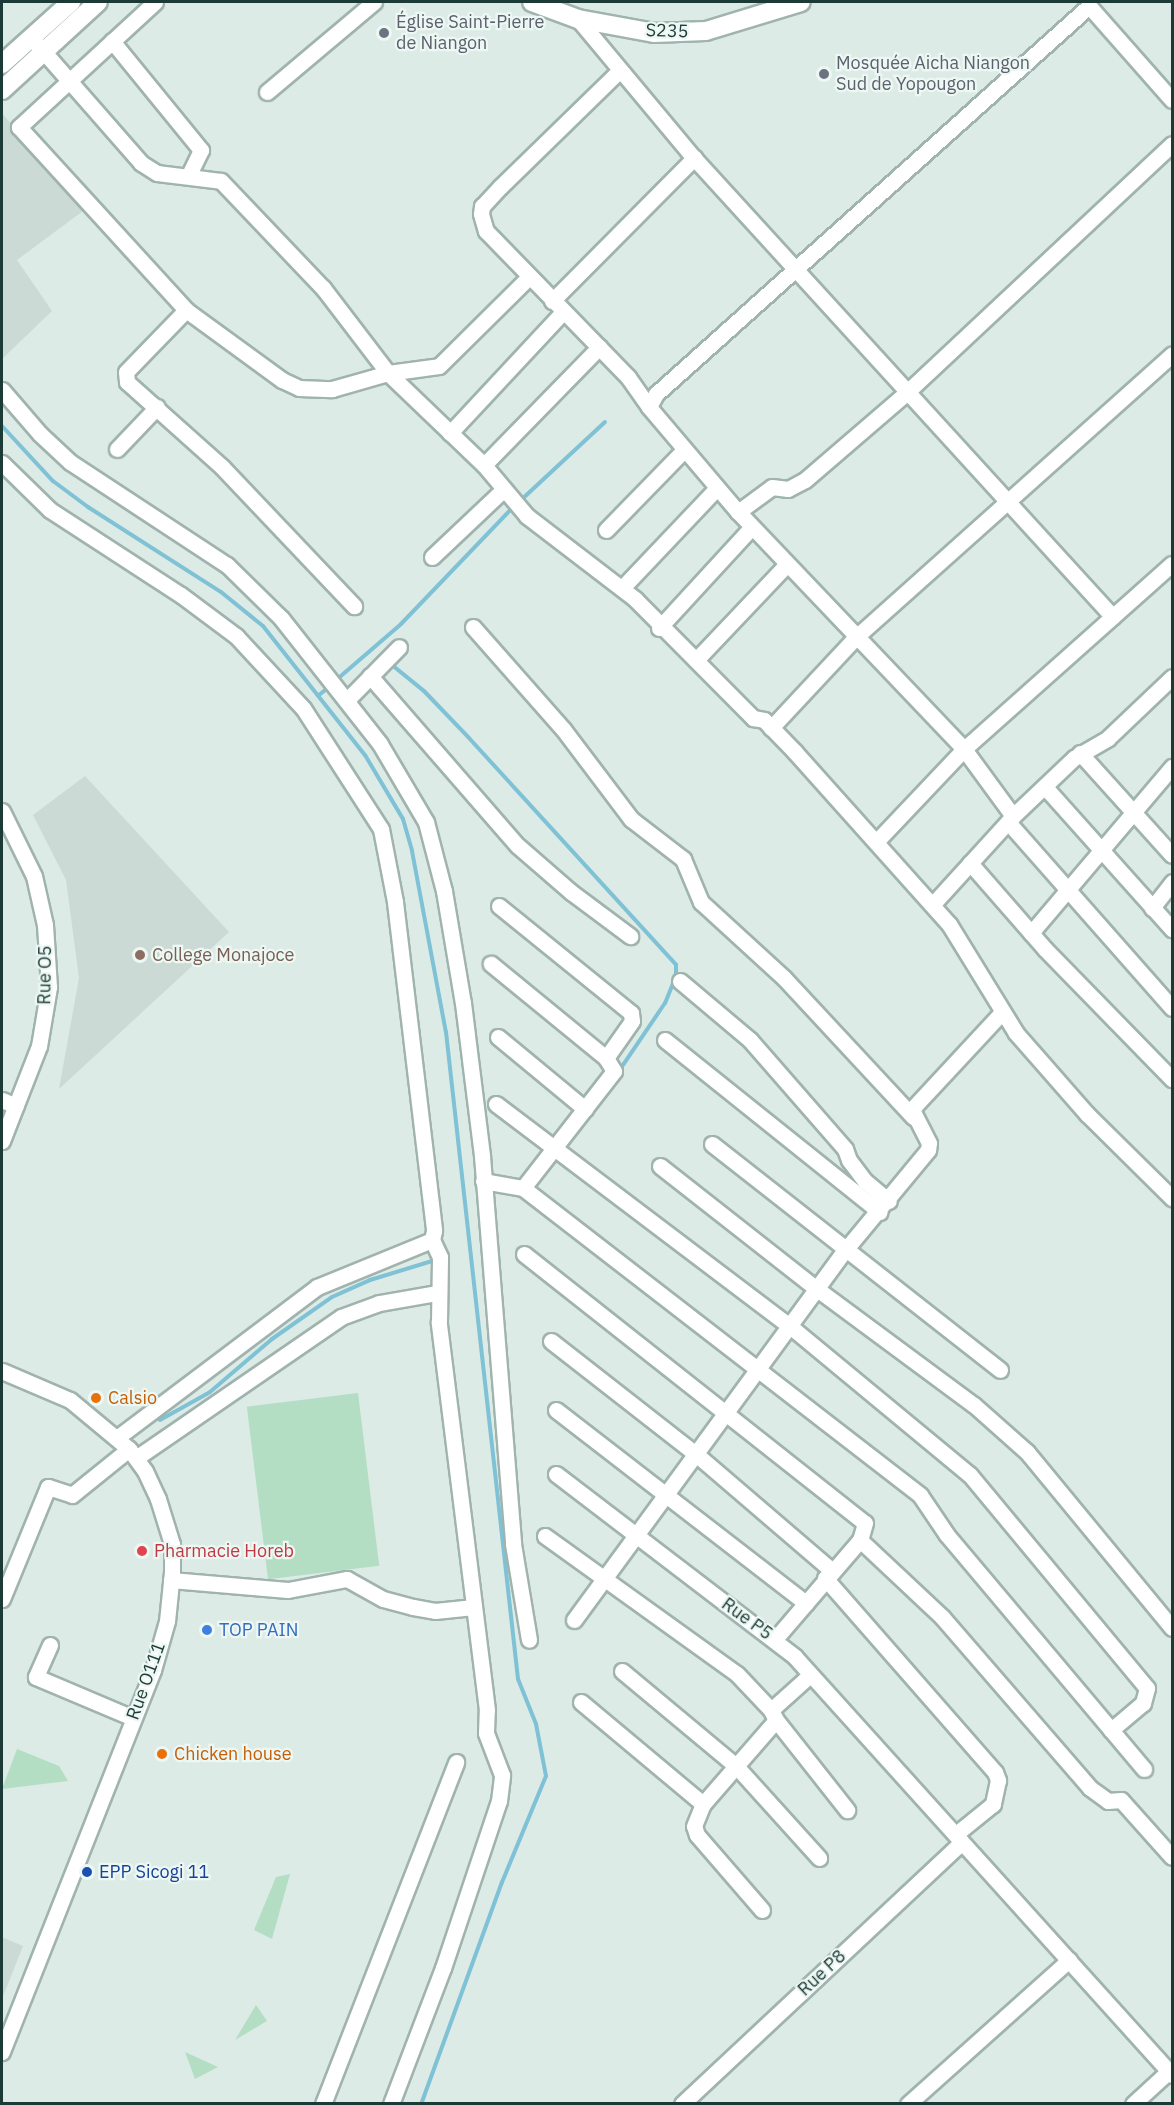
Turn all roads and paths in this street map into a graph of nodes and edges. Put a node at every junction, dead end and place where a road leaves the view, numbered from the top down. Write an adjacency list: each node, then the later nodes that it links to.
1 (98, 2): 11 (street)
2 (155, 2): 10 (street)
3 (374, 2): 16 (street)
4 (532, 2): 8 (street, S235)
5 (801, 2): 8 (street, S235)
6 (1090, 3): 17 (street); 21 (street)
7 (60, 5): 9 (street)
8 (578, 19): 13 (street)
9 (30, 38): 11 (street); 12 (street)
10 (112, 41): 14 (street); 20 (street)
11 (44, 51): 14 (street); 15 (street)
12 (2, 64)
13 (618, 72): 19 (street); 22 (street)
14 (69, 80): 20 (street); 24 (street)
15 (2, 90)
16 (267, 92)
17 (1173, 100)
18 (1173, 144): 30 (street)
19 (694, 158): 21 (street); 23 (street)
20 (189, 175): 28 (street)
21 (797, 271): 30 (street); 32 (street)
22 (529, 277): 23 (street); 28 (street)
23 (552, 301): 25 (street)
24 (186, 310): 28 (street); 31 (street)
25 (563, 312): 26 (street); 33 (street)
26 (599, 347): 32 (street); 37 (street)
27 (1173, 354): 40 (street)
28 (388, 373): 33 (street)
29 (2, 390): 57 (street)
30 (906, 393): 40 (street); 41 (street)
31 (157, 407): 34 (street); 48 (street)
32 (649, 407): 35 (street)
33 (450, 433): 37 (street)
34 (117, 448)
35 (684, 450): 38 (street); 43 (street)
36 (2, 463): 99 (street)
37 (484, 465): 39 (street)
38 (717, 488): 41 (street); 47 (street)
39 (513, 499): 44 (street); 47 (street)
40 (1008, 505): 49 (street); 52 (street)
41 (738, 512): 42 (street)
42 (752, 527): 45 (street); 51 (street)
43 (606, 530)
44 (432, 556)
45 (787, 564): 52 (street); 54 (street)
46 (1173, 564): 49 (street)
47 (622, 588): 51 (street)
48 (354, 606)
49 (1113, 616): 59 (street)
50 (473, 627): 89 (street)
51 (659, 628): 54 (street)
52 (856, 637): 58 (street); 59 (street)
53 (399, 647): 55 (street)
54 (696, 660): 58 (street)
55 (370, 676): 57 (street); 77 (street)
56 (1173, 678): 60 (street)
57 (346, 697): 94 (street)
58 (771, 728): 66 (street)
59 (964, 749): 65 (street); 66 (street)
60 (1080, 753): 62 (street); 64 (street)
61 (1173, 767): 64 (street)
62 (1045, 787): 65 (street); 67 (street)
63 (2, 811): 86 (street, Rue O5)
64 (1133, 811): 67 (street); 68 (street)
65 (1011, 819): 69 (street); 71 (street)
66 (876, 842): 72 (street)
67 (1101, 850): 71 (street); 74 (street)
68 (1173, 855)
69 (970, 863): 72 (street); 76 (street)
70 (1173, 882): 74 (street)
71 (1068, 893): 76 (street); 80 (street)
72 (933, 904): 81 (street)
73 (499, 906): 84 (street)
74 (1152, 908): 75 (street)
75 (1173, 929)
76 (1031, 933): 85 (street)
77 (630, 936)
78 (491, 964): 84 (street)
79 (680, 981): 98 (street)
80 (1173, 1008)
81 (1002, 1012): 89 (street); 95 (street)
82 (498, 1037): 88 (street)
83 (665, 1040): 98 (street)
84 (606, 1058): 88 (street)
85 (1173, 1079)
86 (9, 1103): 90 (street, Rue O5)
87 (496, 1104): 92 (street)
88 (585, 1109): 92 (street)
89 (913, 1117): 98 (street)
90 (2, 1141)
91 (712, 1144): 100 (street)
92 (554, 1150): 96 (street); 104 (street)
93 (660, 1166): 102 (street)
94 (483, 1181): 96 (street); 128 (street)
95 (1167, 1181): 97 (street)
96 (523, 1188): 108 (street)
97 (1173, 1198)
98 (885, 1207): 100 (street)
99 (432, 1240): 103 (street); 111 (street)
100 (846, 1249): 102 (street); 106 (street)
101 (524, 1254): 110 (street)
102 (817, 1289): 104 (street); 126 (street)
103 (437, 1293): 112 (street); 124 (street)
104 (791, 1327): 108 (street); 135 (street)
105 (551, 1341): 113 (street, Rue P8)
106 (1000, 1370)
107 (2, 1371): 111 (street, Rue O111)
108 (757, 1373): 110 (street); 135 (street)
109 (556, 1410): 115 (street)
110 (728, 1413): 113 (street); 118 (street)
111 (118, 1437): 112 (street, Rue O111)
112 (133, 1454): 120 (street, Rue O111); 122 (street)
113 (698, 1455): 115 (street); 119 (street, Rue P8)
114 (556, 1474): 117 (street, Rue P5)
115 (668, 1496): 117 (street); 123 (street)
116 (545, 1536): 121 (street)
117 (638, 1537): 121 (street); 127 (street, Rue P5)
118 (860, 1540): 119 (street); 142 (street)
119 (828, 1574): 123 (street); 141 (street, Rue P8)
120 (171, 1580): 124 (street); 134 (street, Rue O111)
121 (605, 1580): 125 (street); 133 (street)
122 (2, 1599)
123 (806, 1603): 127 (street)
124 (474, 1606): 149 (street)
125 (574, 1620)
126 (1173, 1628)
127 (775, 1639): 131 (street, Rue P5)
128 (529, 1640)
129 (50, 1645): 134 (street)
130 (622, 1671): 137 (street)
131 (810, 1675): 133 (street); 141 (street, Rue P5)
132 (581, 1702): 139 (street)
133 (774, 1715): 137 (street); 140 (street)
134 (133, 1718): 146 (street, Rue O111)
135 (1111, 1730): 138 (street)
136 (456, 1762): 148 (street)
137 (735, 1766): 139 (street); 143 (street)
138 (1144, 1769)
139 (703, 1804): 144 (street)
140 (847, 1810)
141 (959, 1838): 145 (street, Rue P5); 150 (street, Rue P8)
142 (1173, 1857)
143 (819, 1858)
144 (762, 1910)
145 (1069, 1960): 147 (street, Rue P5); 151 (street)
146 (2, 2052)
147 (1171, 2073): 152 (street)
148 (323, 2103)
149 (391, 2103)
150 (682, 2103)
151 (908, 2103)
152 (1133, 2103)

